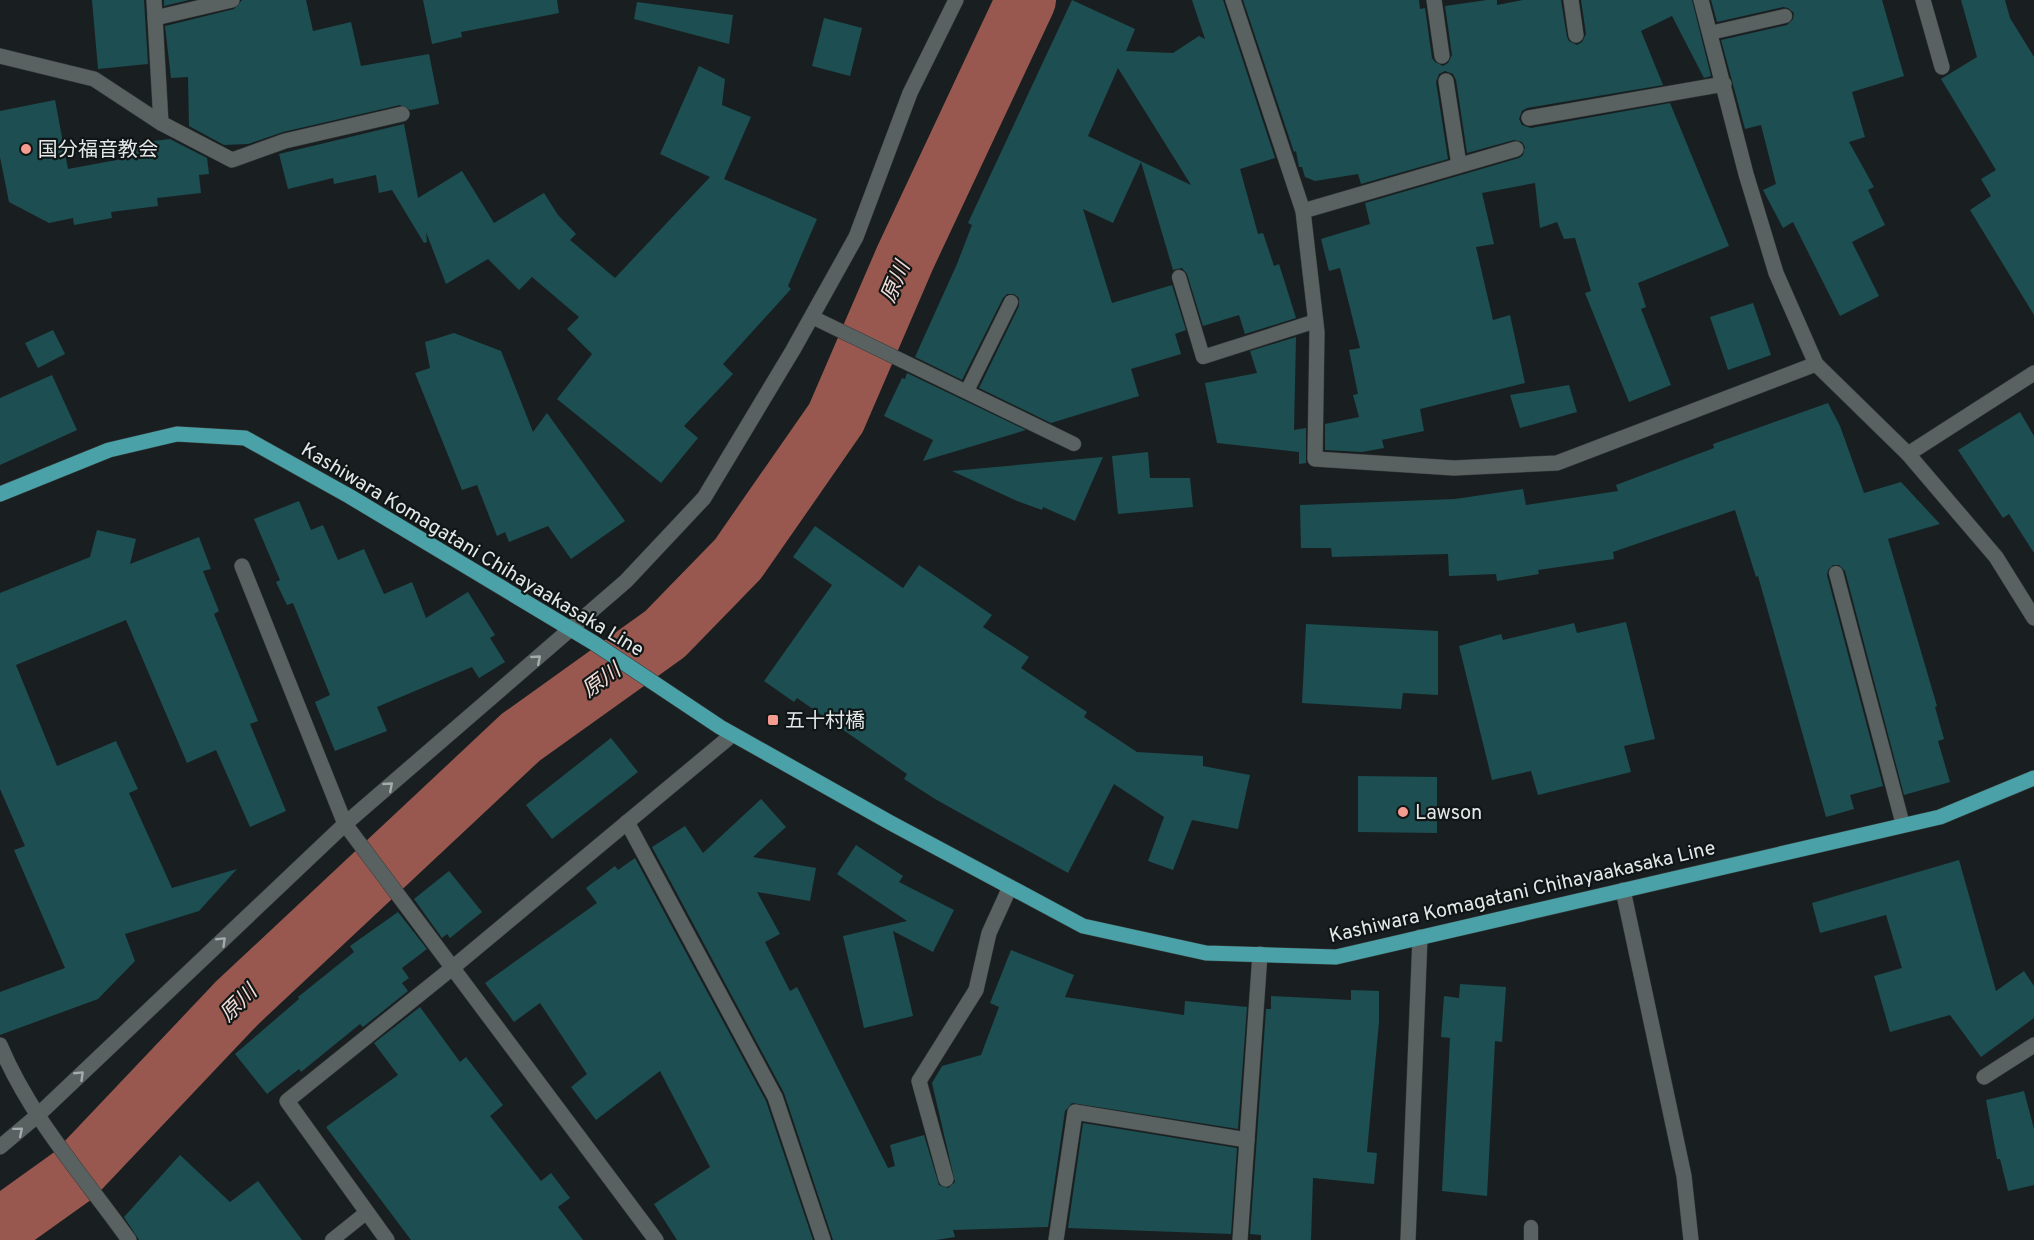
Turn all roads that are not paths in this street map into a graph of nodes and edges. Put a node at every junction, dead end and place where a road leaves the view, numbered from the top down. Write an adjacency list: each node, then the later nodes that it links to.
1 (154, 0): 10 (street)
2 (232, 0): 10 (street)
3 (956, 0): 26 (street)
4 (1233, 0): 23 (street)
5 (1434, 0): 14 (street)
6 (1570, 0): 12 (street)
7 (1701, 0): 11 (street)
8 (1923, 0): 15 (street)
9 (1785, 16): 11 (lane)
10 (155, 18): 20 (street)
11 (1710, 33): 17 (street)
12 (1576, 35)
13 (0, 56): 20 (street)
14 (1442, 56)
15 (1942, 67)
16 (1446, 81): 22 (street)
17 (1724, 84): 19 (street); 28 (street)
18 (402, 114): 20 (street)
19 (1529, 118)
20 (161, 123)
21 (1516, 149): 22 (street)
22 (1459, 165): 23 (street)
23 (1303, 210): 27 (street)
24 (1179, 277): 27 (lane)
25 (1011, 302): 30 (lane)
26 (812, 317): 30 (lane); 37 (street)
27 (1316, 321): 28 (street)
28 (1816, 364): 32 (street)
29 (2034, 373): 32 (street)
30 (967, 391): 31 (lane)
31 (1074, 444)
32 (1908, 454): 36 (street)
33 (0, 494): 37 (main road, Kashiwara Komagatani Chihayaakasaka Line)
34 (242, 566): 41 (street)
35 (1836, 573): 42 (lane)
36 (2034, 618)
37 (570, 631): 38 (main road, Kashiwara Komagatani Chihayaakasaka Line); 41 (street, one-way to 37)
38 (726, 731): 40 (street); 43 (main road, Kashiwara Komagatani Chihayaakasaka Line)
39 (2034, 778): 42 (main road, Kashiwara Komagatani Chihayaakasaka Line)
40 (627, 822): 47 (street); 60 (street)
41 (345, 824): 47 (street); 51 (street, one-way to 41)
42 (1903, 825): 44 (main road, Kashiwara Komagatani Chihayaakasaka Line)
43 (1011, 887): 46 (main road, Kashiwara Komagatani Chihayaakasaka Line); 54 (street)
44 (1623, 890): 45 (main road, Kashiwara Komagatani Chihayaakasaka Line); 64 (street)
45 (1420, 937): 46 (main road, Kashiwara Komagatani Chihayaakasaka Line); 63 (street)
46 (1260, 954): 52 (street)
47 (451, 969): 55 (street); 59 (street)
48 (0, 1045): 51 (street)
49 (2034, 1045): 50 (street)
50 (1984, 1077)
51 (38, 1116): 53 (street, one-way to 51); 56 (street)
52 (1247, 1140): 61 (street); 62 (street)
53 (0, 1147)
54 (946, 1179)
55 (367, 1212): 57 (lane); 58 (street)
56 (129, 1240)
57 (332, 1240)
58 (387, 1240)
59 (656, 1240)
60 (823, 1240)
61 (1056, 1240)
62 (1240, 1240)
63 (1408, 1240)
64 (1691, 1240)

